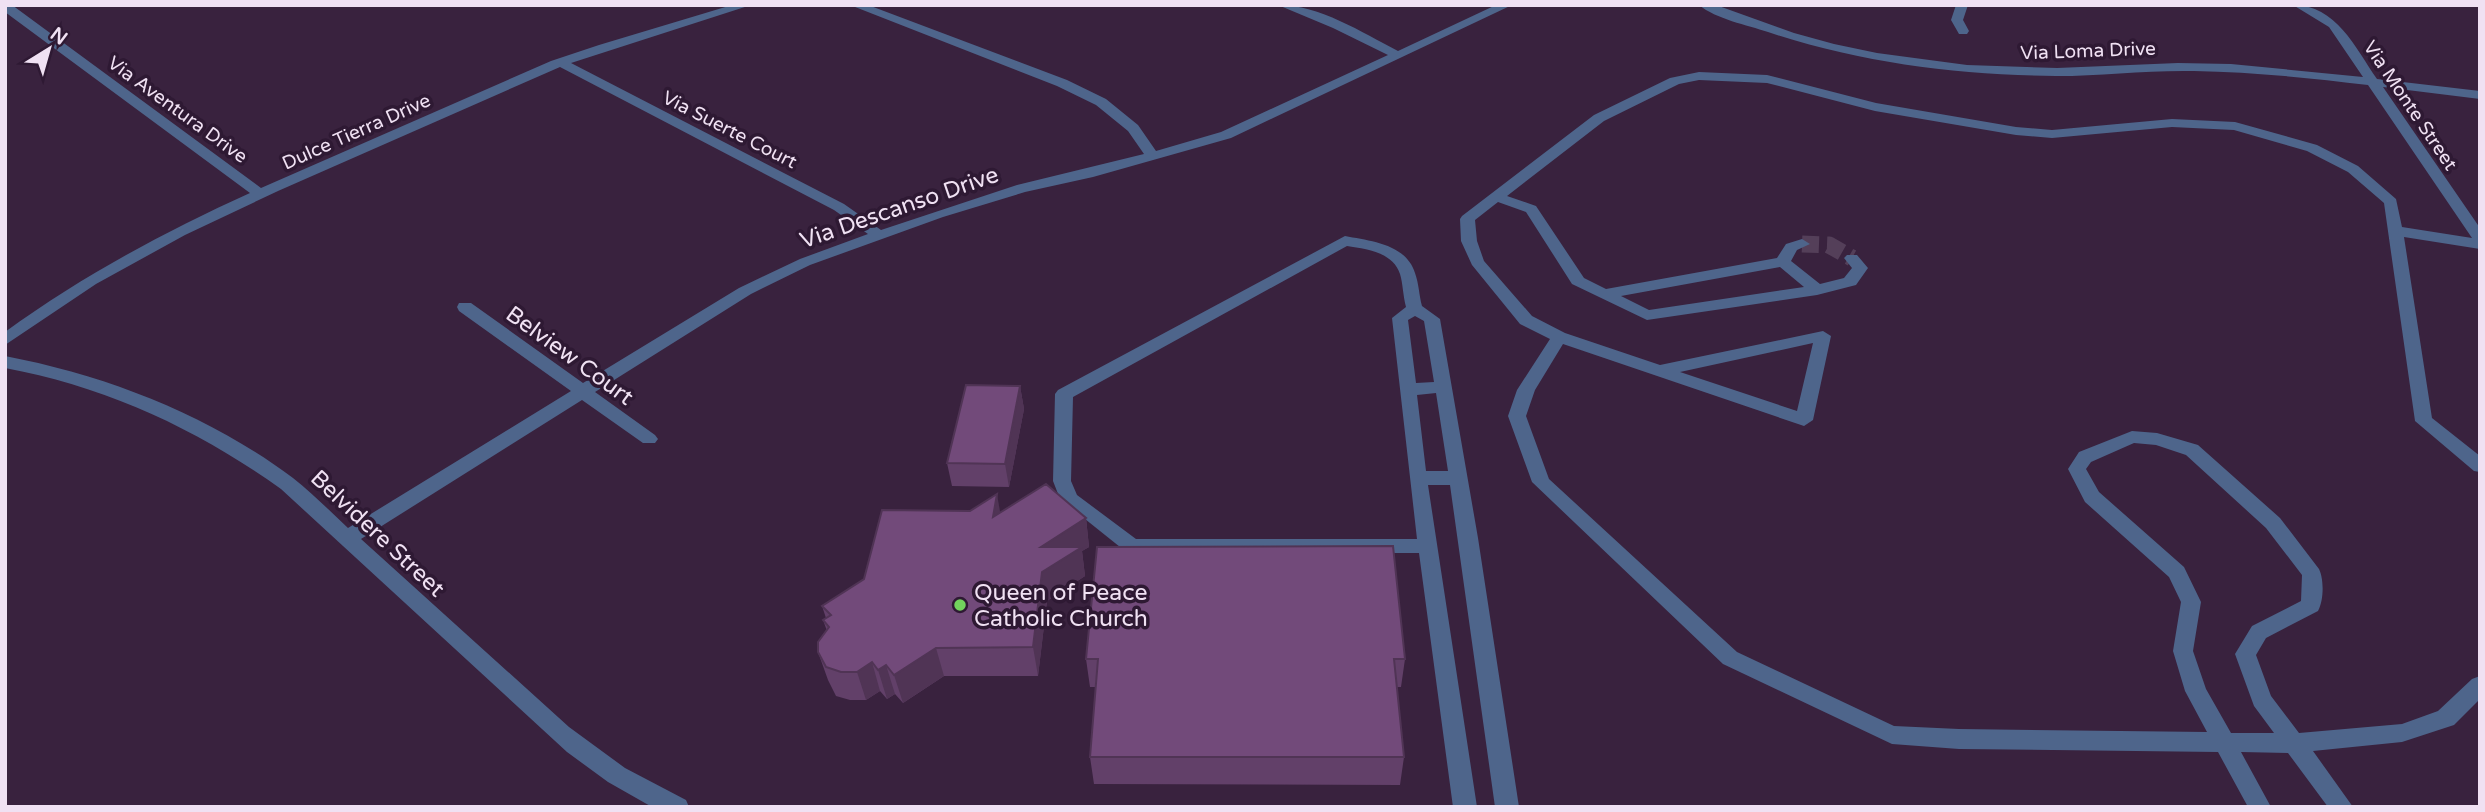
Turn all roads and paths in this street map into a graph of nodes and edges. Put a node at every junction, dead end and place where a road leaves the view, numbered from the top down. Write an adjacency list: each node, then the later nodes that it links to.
1 (745, 5): 11 (street, Dulce Tierra Drive)
2 (856, 5): 14 (street)
3 (1506, 5): 10 (street, Via Descanso Drive)
4 (1705, 5): 12 (street, Via Loma Drive)
5 (1962, 5): 9 (street)
6 (2299, 5): 12 (street, Via Monte Street)
7 (5, 6): 15 (street, Via Aventura Drive)
8 (1291, 6): 10 (street)
9 (1963, 30)
10 (1397, 55): 14 (street, Via Descanso Drive)
11 (562, 63): 15 (street, Dulce Tierra Drive); 18 (street, Via Suerte Court)
12 (2374, 84): 13 (street, Via Loma Drive); 19 (street, Via Monte Street)
13 (2480, 95)
14 (1153, 157): 18 (street, Via Descanso Drive)
15 (259, 193): 28 (street, Dulce Tierra Drive)
16 (1497, 197): 17 (street); 24 (street); 27 (street)
17 (2396, 231): 19 (street); 35 (street)
18 (877, 234): 33 (street, Via Descanso Drive)
19 (2480, 241)
20 (1802, 244): 22 (street)
21 (1852, 258): 23 (street)
22 (1783, 262): 23 (street); 24 (street)
23 (1817, 290): 24 (street)
24 (1604, 294)
25 (465, 307): 33 (street, Belview Court)
26 (1415, 309): 31 (street); 32 (street); 39 (street)
27 (1559, 337): 30 (street); 41 (street)
28 (5, 340)
29 (5, 362): 38 (street, Belvidere Street)
30 (1658, 371): 30 (street)
31 (1443, 387): 32 (street); 37 (street)
32 (1408, 390): 36 (street)
33 (581, 391): 34 (street, Belview Court); 38 (street, Via Descanso Drive)
34 (649, 439)
35 (2480, 466)
36 (1418, 478): 37 (street); 39 (street)
37 (1458, 478): 45 (street)
38 (347, 538): 43 (street, Belvidere Street)
39 (1427, 546): 44 (street)
40 (2480, 685): 42 (street)
41 (2223, 740): 42 (street); 42 (street); 46 (street)
42 (2294, 743): 47 (street)
43 (678, 807)
44 (1465, 807)
45 (1507, 807)
46 (2260, 807)
47 (2342, 807)

